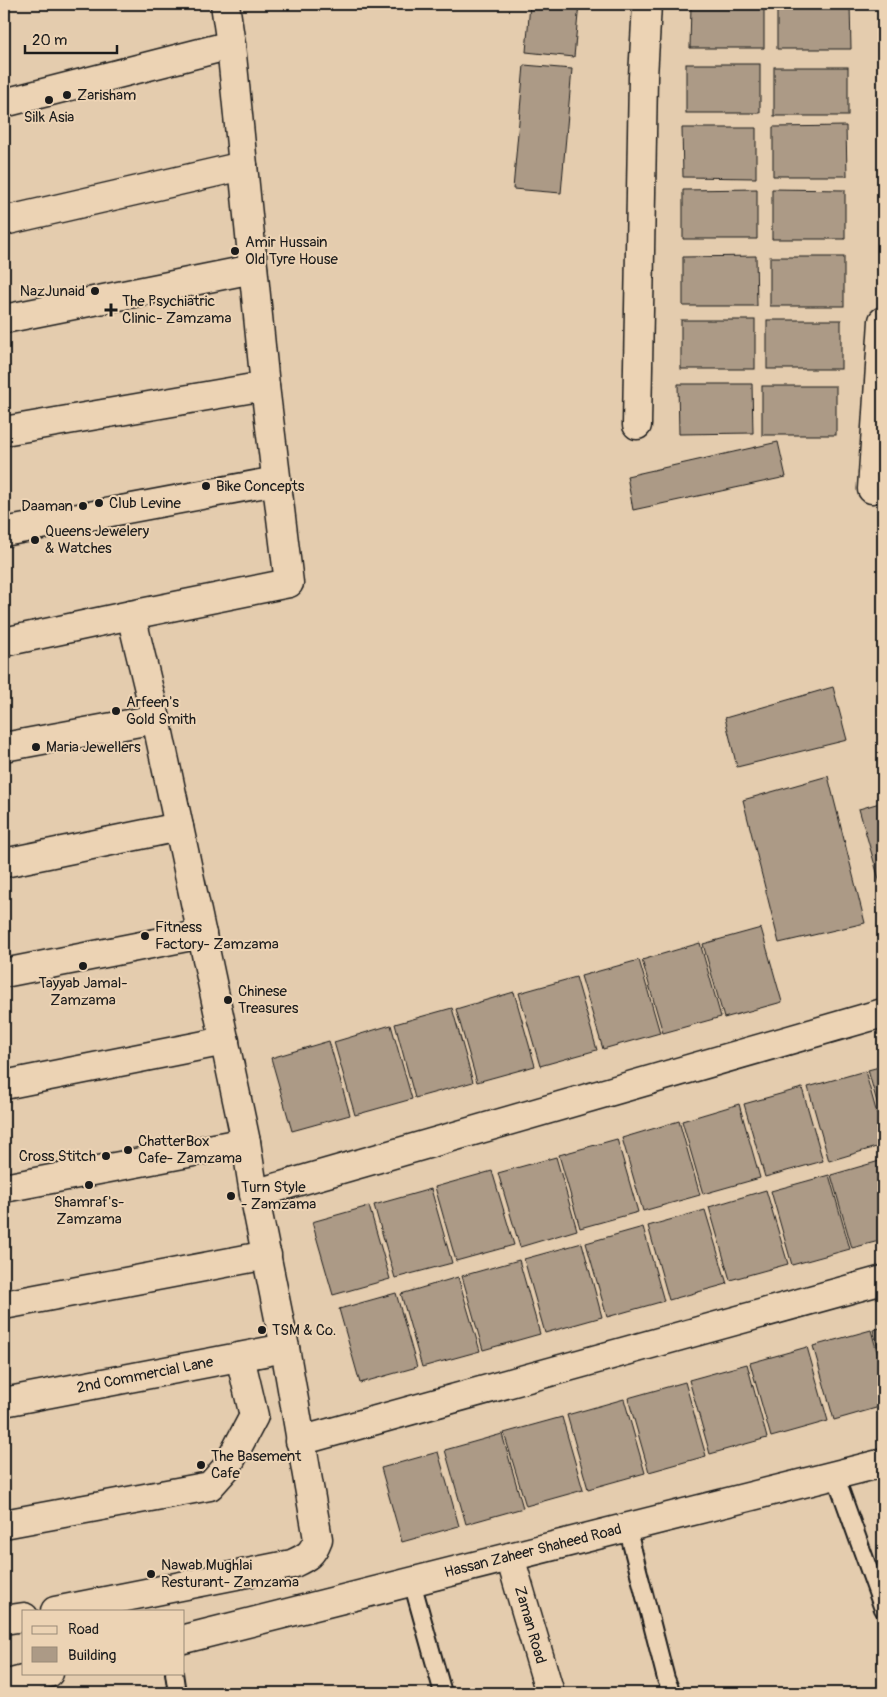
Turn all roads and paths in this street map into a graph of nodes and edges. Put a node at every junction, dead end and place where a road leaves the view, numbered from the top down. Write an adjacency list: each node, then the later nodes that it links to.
1 (225, 4): 3 (street)
2 (647, 4): 11 (street)
3 (231, 45): 4 (street); 5 (street)
4 (4, 103)
5 (243, 166): 6 (street); 7 (street)
6 (4, 221)
7 (253, 269): 8 (street); 10 (street)
8 (4, 319)
9 (883, 321): 14 (street)
10 (265, 386): 12 (street); 13 (street)
11 (637, 425)
12 (4, 432)
13 (276, 481): 15 (street); 16 (street)
14 (883, 487)
15 (4, 532)
16 (131, 615): 17 (street); 18 (street)
17 (4, 642)
18 (156, 719): 19 (street); 20 (street)
19 (4, 747)
20 (179, 827): 21 (street); 22 (street)
21 (4, 863)
22 (202, 934): 23 (street); 25 (street)
23 (4, 973)
24 (883, 1013): 29 (street)
25 (225, 1041): 26 (street); 27 (street)
26 (4, 1085)
27 (246, 1142): 28 (street); 29 (street)
28 (4, 1188)
29 (254, 1194): 30 (street)
30 (267, 1255): 32 (street); 33 (street)
31 (883, 1280): 36 (street)
32 (4, 1305)
33 (285, 1348): 34 (street, 2nd Commercial Lane); 36 (street)
34 (240, 1357): 35 (street, 2nd Commercial Lane); 39 (street)
35 (4, 1402)
36 (300, 1441): 44 (street)
37 (883, 1463): 38 (street, Hassan Zaheer Shaheed Road)
38 (835, 1475): 40 (street, Hassan Zaheer Shaheed Road); 43 (lane)
39 (4, 1524)
40 (627, 1527): 41 (street, Hassan Zaheer Shaheed Road); 54 (lane)
41 (510, 1557): 42 (street, Hassan Zaheer Shaheed Road); 53 (street, Zaman Road)
42 (412, 1582): 47 (street, Hassan Zaheer Shaheed Road); 52 (lane)
43 (883, 1609)
44 (60, 1610)
45 (22, 1617): 46 (street)
46 (4, 1620)
47 (185, 1639)
48 (45, 1674): 50 (street)
49 (174, 1674): 51 (lane)
50 (4, 1685)
51 (177, 1693)
52 (443, 1693)
53 (550, 1693)
54 (672, 1693)

